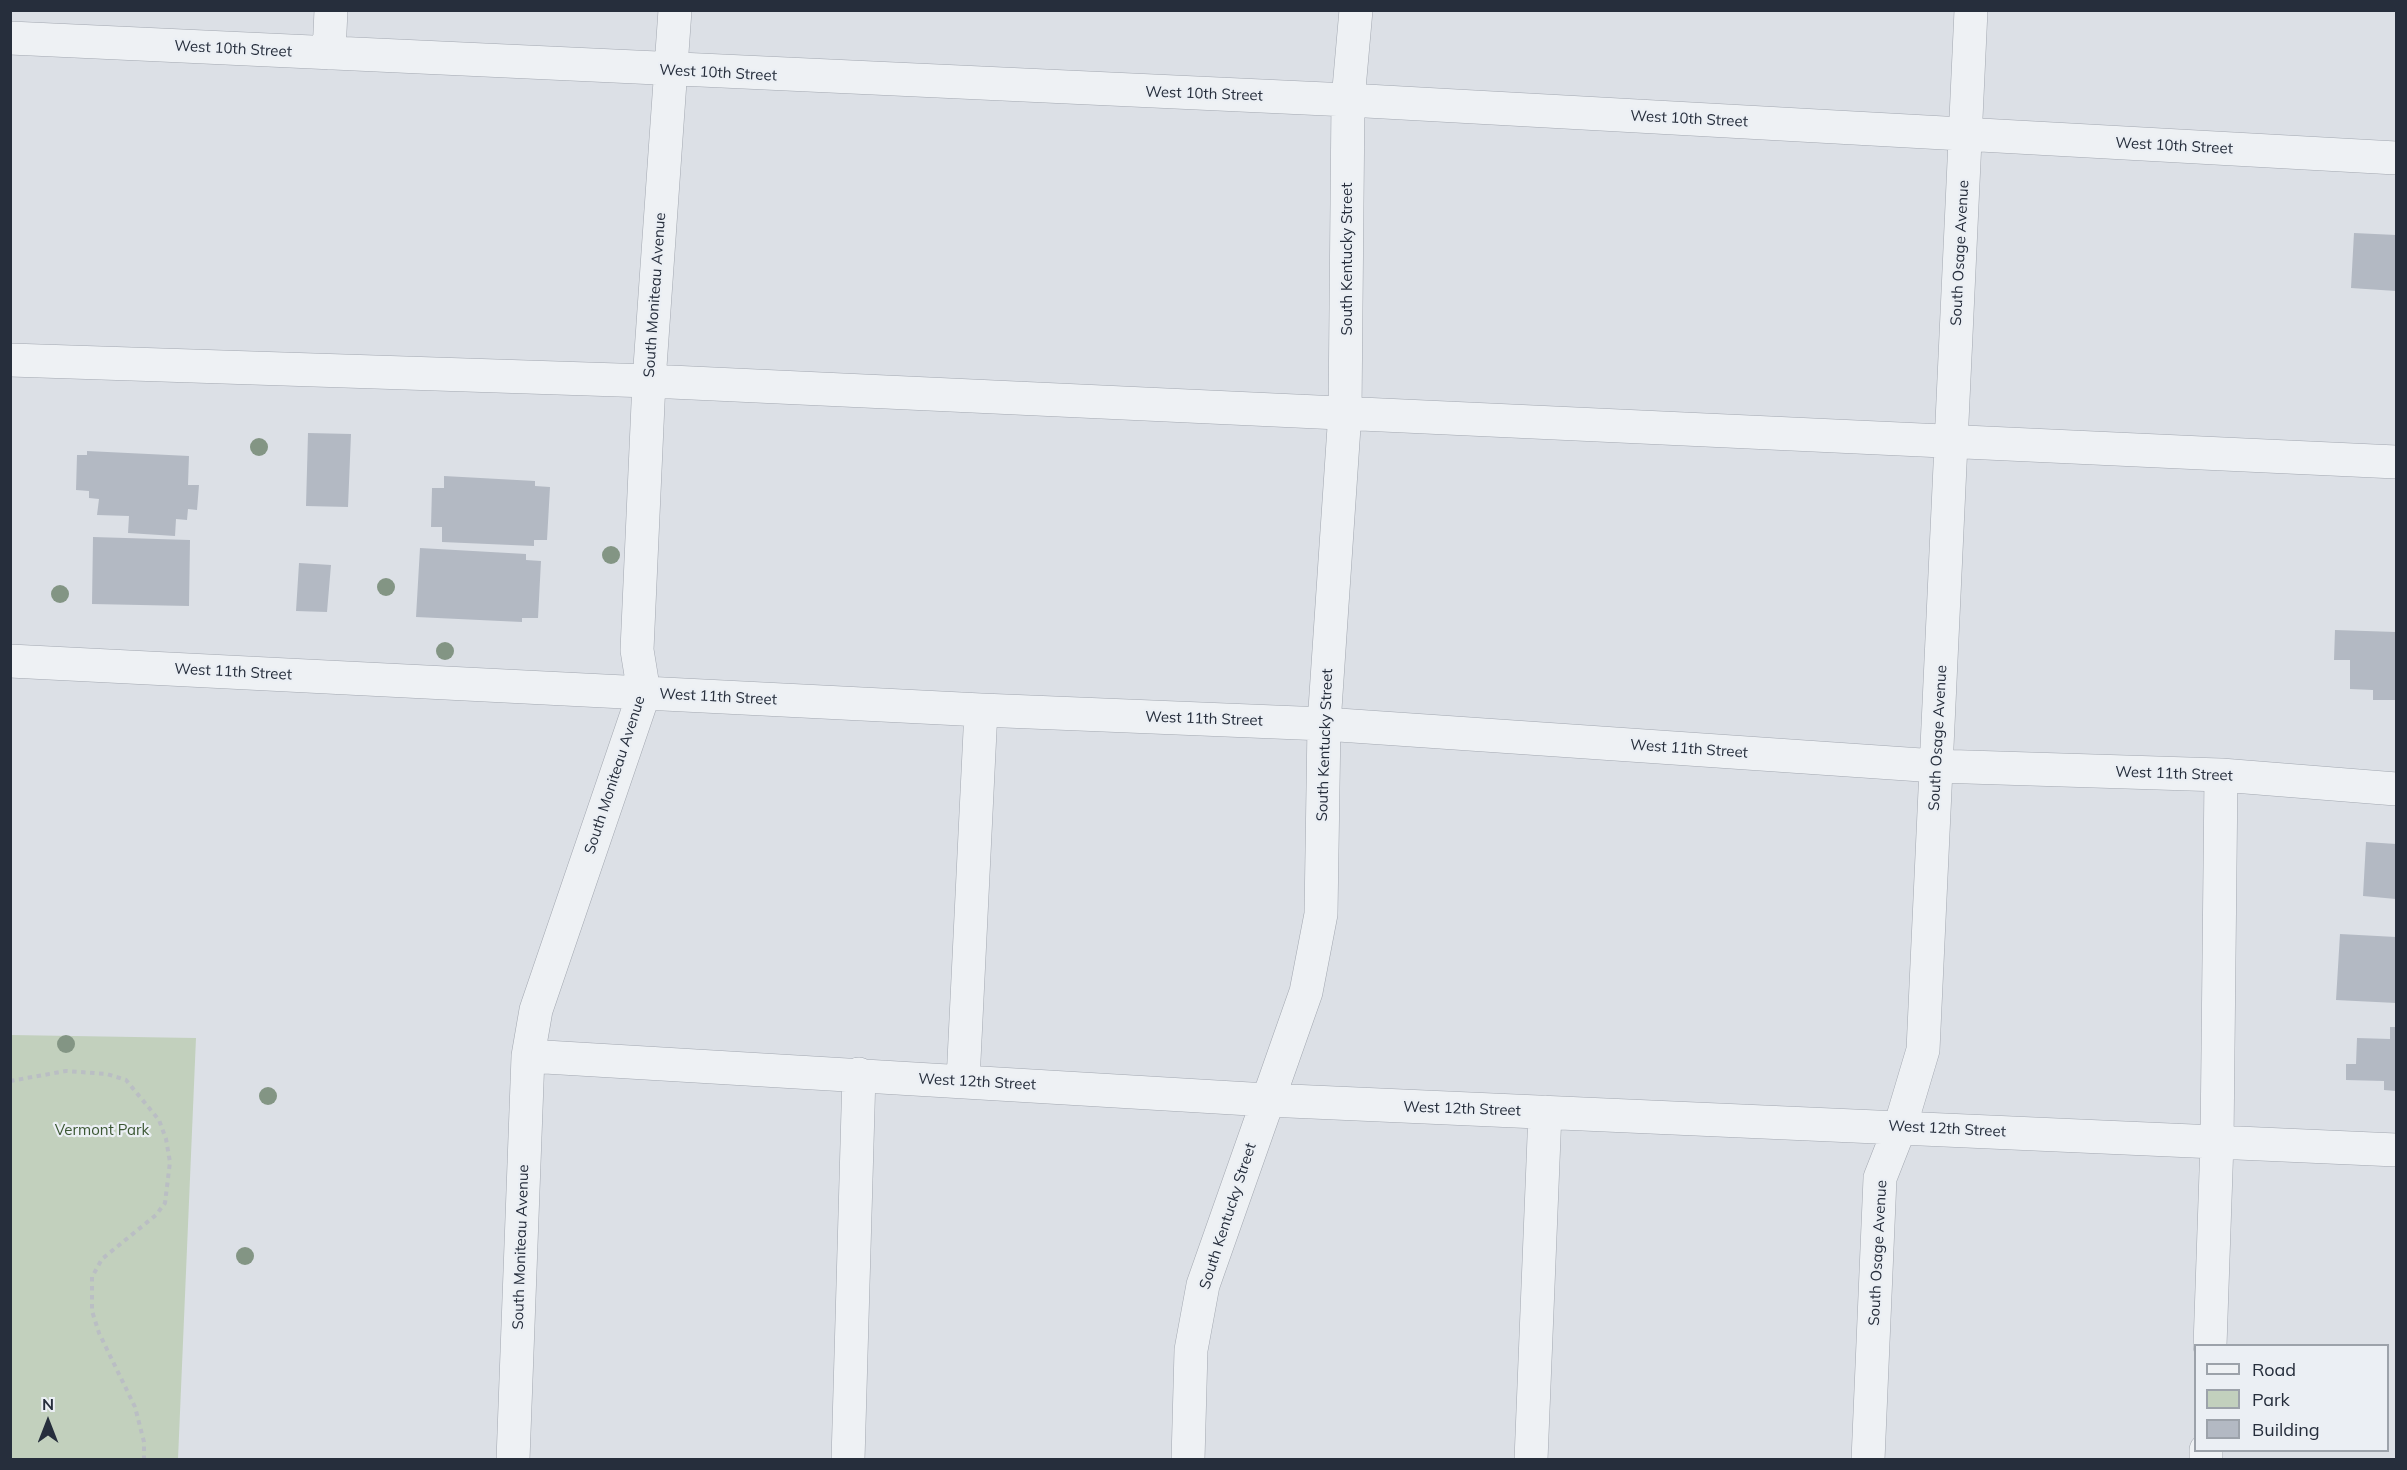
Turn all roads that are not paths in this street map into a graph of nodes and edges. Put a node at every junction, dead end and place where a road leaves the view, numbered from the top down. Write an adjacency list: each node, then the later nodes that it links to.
1 (331, 10): 6 (street)
2 (675, 10): 7 (street, South Moniteau Avenue)
3 (1356, 10): 8 (street, South Kentucky Street)
4 (1971, 10): 9 (street, South Osage Avenue)
5 (10, 38): 6 (street, West 10th Street)
6 (329, 54): 7 (street, West 10th Street)
7 (672, 71): 8 (street, West 10th Street); 12 (street, South Moniteau Avenue)
8 (1348, 100): 9 (street, West 10th Street); 13 (street, South Kentucky Street)
9 (1965, 134): 10 (street, West 10th Street); 14 (street, South Osage Avenue)
10 (2397, 159)
11 (10, 360): 12 (street)
12 (649, 381): 13 (street); 17 (street, South Moniteau Avenue)
13 (1345, 412): 14 (street); 19 (street, South Kentucky Street)
14 (1952, 442): 15 (street); 20 (street, South Osage Avenue)
15 (2397, 462)
16 (10, 661): 17 (street, West 11th Street)
17 (644, 693): 18 (street, West 11th Street); 23 (street, South Moniteau Avenue)
18 (981, 710): 19 (street, West 11th Street); 25 (street)
19 (1324, 724): 20 (street, West 11th Street); 26 (street, South Kentucky Street)
20 (1936, 766): 21 (street, West 11th Street); 28 (street, South Osage Avenue)
21 (2221, 775): 22 (street, West 11th Street); 29 (street)
22 (2397, 789)
23 (528, 1056): 24 (street, West 12th Street); 32 (street, South Moniteau Avenue)
24 (859, 1074): 25 (street, West 12th Street); 33 (street)
25 (963, 1081): 26 (street, West 12th Street)
26 (1266, 1100): 27 (street, West 12th Street); 34 (street, South Kentucky Street)
27 (1545, 1112): 28 (street, West 12th Street); 35 (street)
28 (1900, 1127): 29 (street, West 12th Street); 36 (street, South Osage Avenue)
29 (2217, 1142): 30 (street, West 12th Street); 31 (street)
30 (2397, 1150)
31 (2210, 1344)
32 (513, 1460)
33 (848, 1460)
34 (1188, 1460)
35 (1531, 1460)
36 (1868, 1460)

